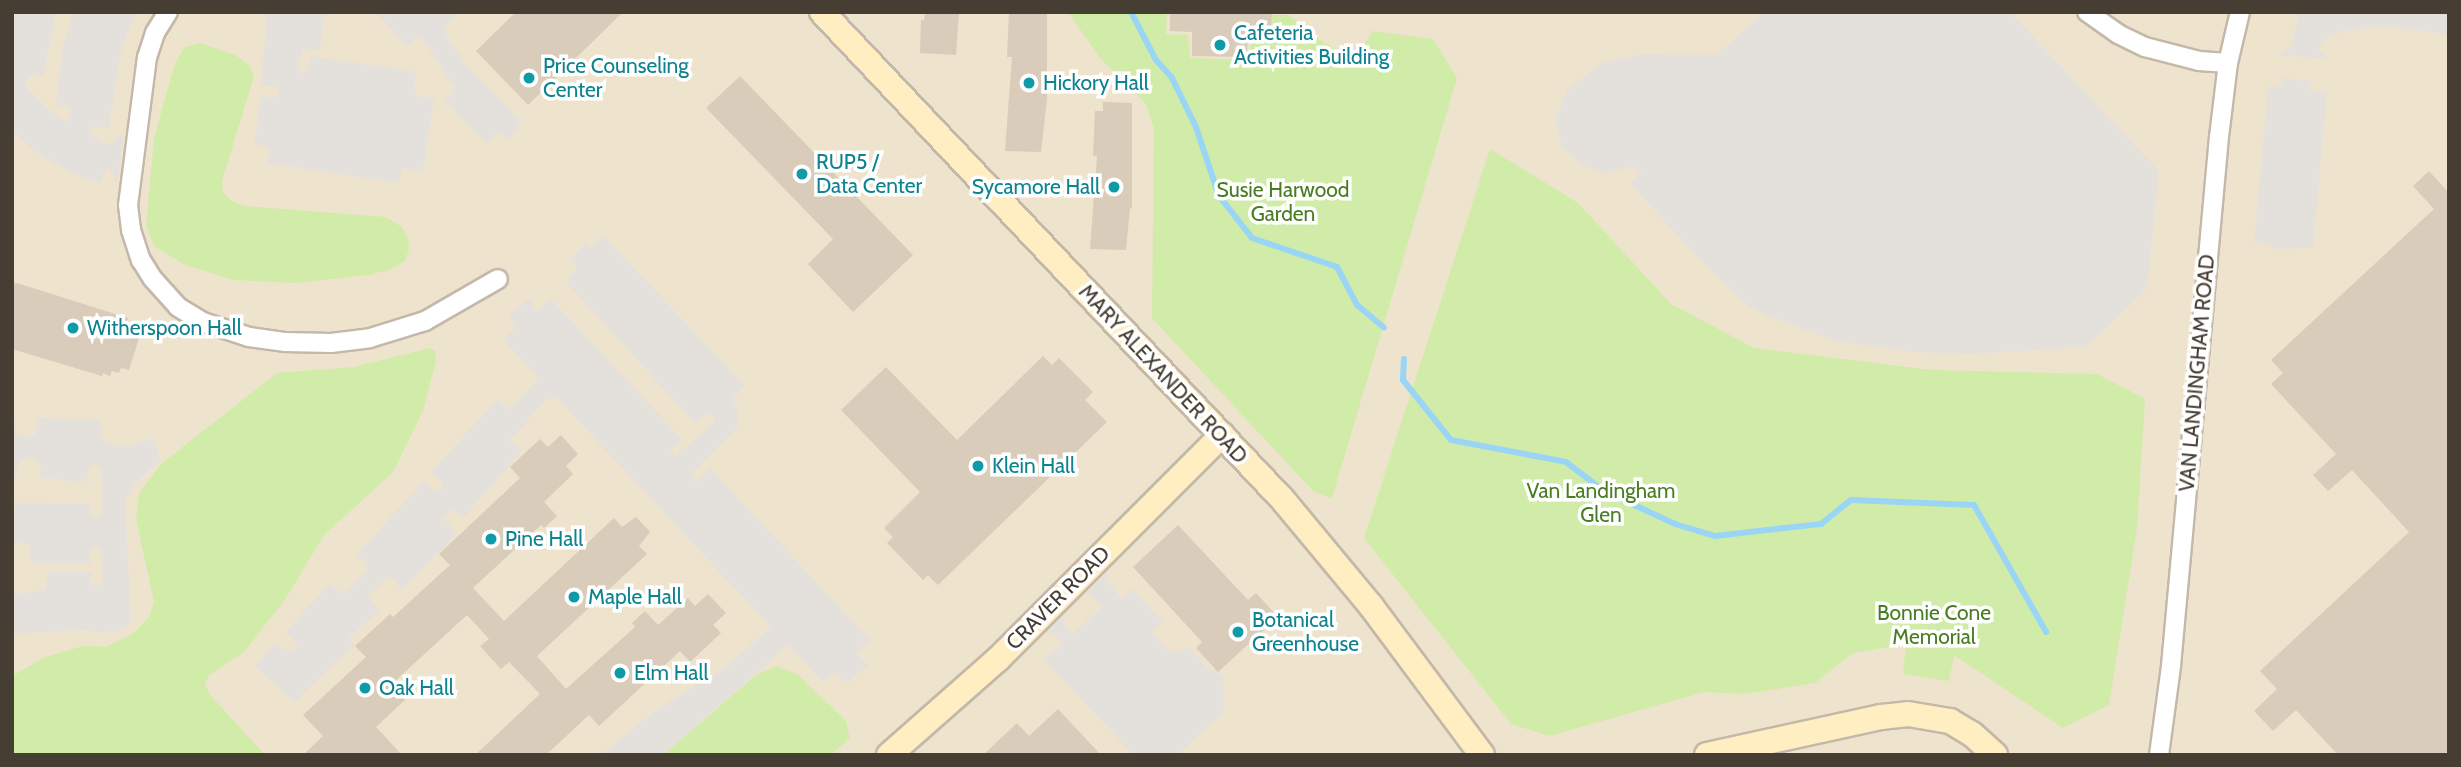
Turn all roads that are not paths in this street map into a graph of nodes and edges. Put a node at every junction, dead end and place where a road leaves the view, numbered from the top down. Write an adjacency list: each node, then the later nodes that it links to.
1 (168, 12): 6 (street)
2 (822, 12): 7 (street, MARY ALEXANDER ROAD)
3 (2087, 12): 5 (street)
4 (2240, 12): 5 (street, VAN LANDINGHAM ROAD)
5 (2228, 63): 8 (street, VAN LANDINGHAM ROAD)
6 (498, 279)
7 (1222, 435): 10 (street, CRAVER ROAD); 11 (street, MARY ALEXANDER ROAD)
8 (2160, 735): 13 (street, VAN LANDINGHAM ROAD); 14 (street, VAN LANDINGHAM ROAD)
9 (1991, 753): 12 (street)
10 (889, 755)
11 (1482, 755)
12 (1707, 755)
13 (2153, 755)
14 (2159, 755)

